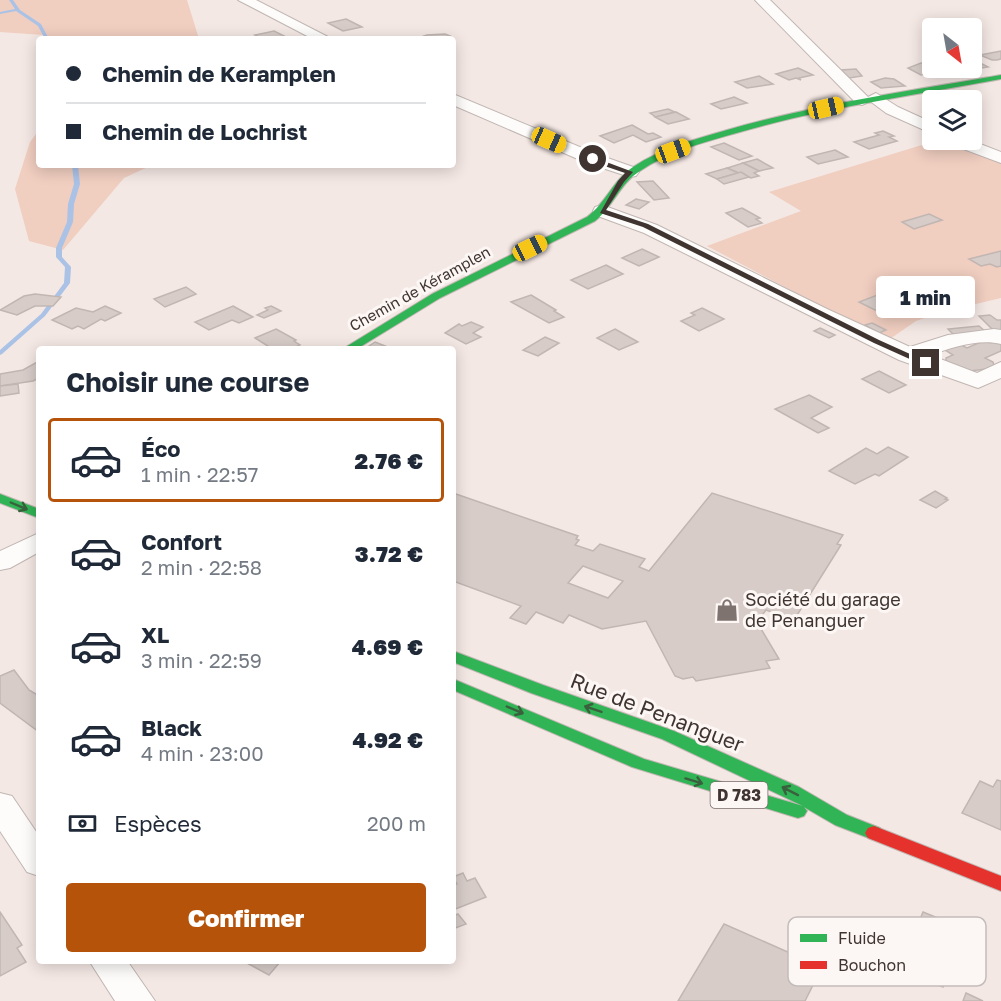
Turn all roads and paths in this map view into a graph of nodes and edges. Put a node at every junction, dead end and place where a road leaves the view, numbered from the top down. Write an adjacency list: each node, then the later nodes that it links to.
1 (244, 0): 3 (street)
2 (762, 0): 5 (street)
3 (319, 36)
4 (1001, 77): 5 (street, Chemin de Kéramplen)
5 (869, 99): 7 (street); 10 (street, Chemin de Kéramplen)
6 (456, 100): 10 (street)
7 (922, 124)
8 (981, 150): 9 (street)
9 (1001, 158)
10 (630, 172): 11 (street, Chemin de Kéramplen)
11 (602, 211): 13 (street, Chemin de Kéramplen); 14 (street)
12 (1001, 337): 14 (street)
13 (353, 346)
14 (907, 355): 16 (street)
15 (1001, 369): 16 (street)
16 (978, 381): 17 (street)
17 (1001, 387)
18 (0, 498): 19 (street, one-way to 19)
19 (36, 513)
20 (36, 543): 21 (street)
21 (0, 562)
22 (456, 657): 25 (street, Rue de Penanguer / D 783, one-way to 22)
23 (456, 685): 25 (street, Rue de Penanguer / D 783, one-way to 25)
24 (0, 805): 26 (street)
25 (841, 820): 27 (street, Rue de Penanguer / D 783)
26 (36, 859)
27 (1001, 884)
28 (109, 964): 29 (street)
29 (136, 1001)

